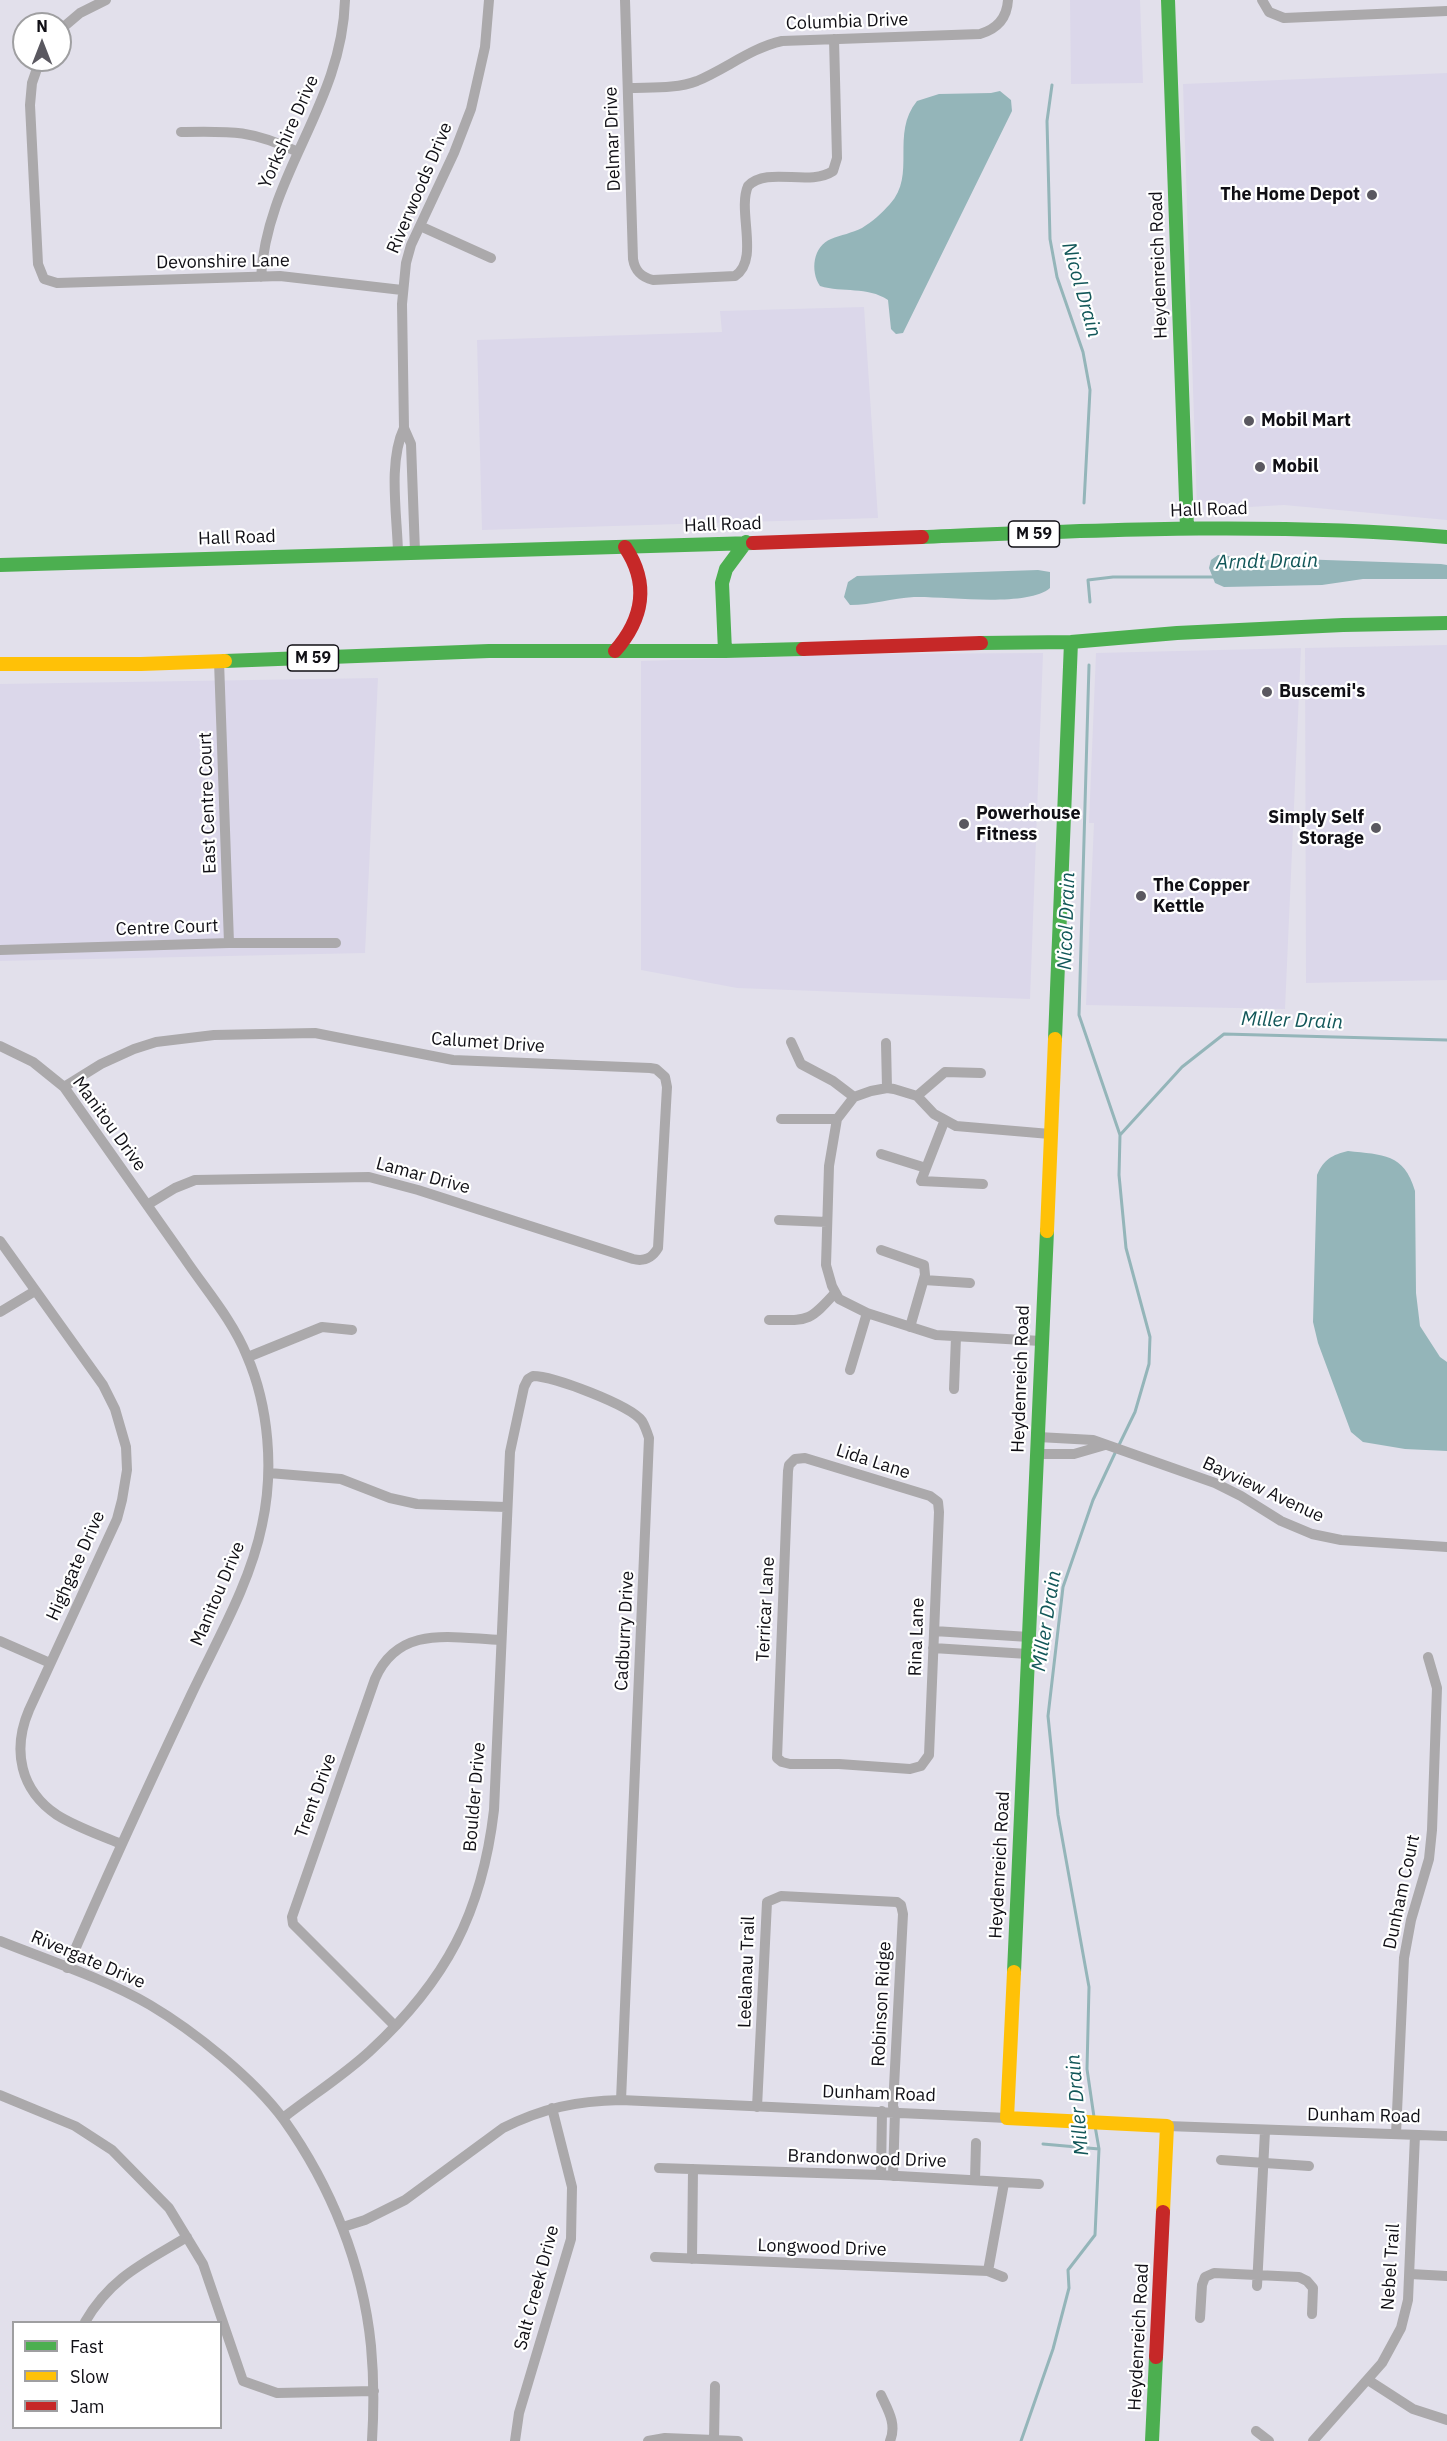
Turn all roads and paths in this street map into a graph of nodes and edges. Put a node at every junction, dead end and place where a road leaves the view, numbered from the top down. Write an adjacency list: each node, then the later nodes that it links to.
1 (106, 0): 9 (street)
2 (345, 0): 14 (street, Yorkshire Drive)
3 (489, 0): 15 (street, Riverwoods Drive)
4 (625, 0): 12 (street, Delmar Drive)
5 (1008, 0): 10 (street, Columbia Drive)
6 (1168, 0): 22 (main road, Heydenreich Road)
7 (1262, 0): 8 (street)
8 (1447, 11)
9 (72, 20)
10 (834, 39): 12 (street, Columbia Drive); 12 (street, Delmar Drive)
11 (36, 72): 17 (street, Devonshire Lane)
12 (628, 88)
13 (181, 132): 14 (street)
14 (298, 152): 17 (street, Yorkshire Drive)
15 (420, 226): 16 (street); 18 (street, Riverwoods Drive)
16 (491, 258)
17 (261, 277): 18 (street, Devonshire Lane)
18 (402, 290): 19 (street, Riverwoods Drive)
19 (404, 428): 20 (street, Riverwoods Drive); 21 (street, Riverwoods Drive)
20 (395, 472): 21 (street); 26 (street, Riverwoods Drive)
21 (412, 472): 27 (street, Riverwoods Drive)
22 (1187, 528): 23 (main road, Hall Road / M 59); 24 (main road, Hall Road / M 59)
23 (1447, 537)
24 (746, 542): 25 (main road, Hall Road / M 59); 32 (main road)
25 (625, 547): 27 (main road, Hall Road / M 59); 31 (main road)
26 (398, 552): 27 (main road, Hall Road / M 59); 28 (main road, Hall Road / M 59)
27 (415, 552)
28 (0, 565)
29 (1447, 623): 30 (main road, M 59)
30 (1071, 642): 32 (main road, M 59); 49 (main road, Heydenreich Road)
31 (615, 651): 32 (main road, M 59); 33 (main road, M 59)
32 (726, 651)
33 (219, 662): 34 (main road, M 59); 35 (street, East Centre Court)
34 (0, 664)
35 (229, 943): 36 (street, Centre Court); 37 (street, Centre Court)
36 (336, 943)
37 (0, 950)
38 (791, 1042): 45 (street)
39 (886, 1042): 43 (street)
40 (0, 1046): 42 (street, Manitou Drive)
41 (981, 1073): 44 (street)
42 (64, 1086): 53 (street, Manitou Drive); 58 (street, Calumet Drive)
43 (887, 1088): 44 (street); 45 (street)
44 (916, 1096): 48 (street)
45 (854, 1097): 47 (street)
46 (780, 1119): 47 (street)
47 (837, 1119): 55 (street)
48 (944, 1122): 49 (street); 51 (street)
49 (1050, 1134): 69 (main road, Heydenreich Road)
50 (881, 1154): 51 (street)
51 (926, 1168): 52 (street)
52 (983, 1184)
53 (147, 1205): 58 (street, Lamar Drive); 70 (street, Manitou Drive)
54 (779, 1220): 55 (street)
55 (827, 1222): 62 (street)
56 (0, 1240): 61 (street, Highgate Drive)
57 (881, 1250): 59 (street)
58 (651, 1257)
59 (924, 1280): 60 (street); 66 (street)
60 (970, 1283)
61 (35, 1291): 63 (street); 88 (street, Highgate Drive)
62 (835, 1293): 64 (street); 65 (street)
63 (0, 1312)
64 (867, 1313): 66 (street); 71 (street)
65 (768, 1320)
66 (910, 1327): 68 (street)
67 (352, 1330): 70 (street)
68 (956, 1337): 69 (street); 72 (street)
69 (1041, 1341): 73 (main road, Heydenreich Road)
70 (248, 1357): 77 (street, Manitou Drive)
71 (850, 1370)
72 (954, 1389)
73 (1038, 1437): 74 (street, Bayview Avenue); 75 (main road, Heydenreich Road)
74 (1106, 1445): 75 (street); 80 (street, Bayview Avenue)
75 (1037, 1454): 82 (main road, Heydenreich Road)
76 (792, 1461): 78 (street, Lida Lane); 89 (street, Terricar Lane)
77 (269, 1473): 79 (street); 90 (street, Manitou Drive)
78 (939, 1507): 81 (street, Rina Lane)
79 (506, 1508): 83 (street, Boulder Drive); 96 (street, Cadburry Drive)
80 (1447, 1547)
81 (934, 1631): 82 (street); 85 (street, Rina Lane)
82 (1029, 1637): 86 (main road, Heydenreich Road)
83 (501, 1640): 94 (street, Boulder Drive); 94 (street, Trent Drive)
84 (0, 1641): 88 (street)
85 (933, 1648): 86 (street); 89 (street, Rina Lane)
86 (1028, 1654): 102 (main road, Heydenreich Road)
87 (1428, 1657): 105 (street, Dunham Court)
88 (50, 1663): 90 (street, Highgate Drive)
89 (921, 1766)
90 (121, 1844): 93 (street, Manitou Drive)
91 (901, 1905): 97 (street, Leelanau Trail); 100 (street, Robinson Ridge)
92 (0, 1941): 93 (street, Rivergate Drive)
93 (67, 1968): 101 (street, Rivergate Drive)
94 (395, 2026): 101 (street, Boulder Drive)
95 (1, 2099): 120 (street)
96 (621, 2100): 97 (street, Dunham Road); 98 (street, Dunham Road)
97 (757, 2107): 99 (street, Dunham Road)
98 (552, 2108): 119 (street, Dunham Road); 140 (street, Salt Creek Drive)
99 (882, 2111): 100 (street, Dunham Road); 114 (street)
100 (895, 2112): 102 (street, Dunham Road); 115 (street, Robinson Ridge)
101 (283, 2118): 119 (street, Rivergate Drive)
102 (1007, 2118): 103 (main road, Dunham Road)
103 (1167, 2126): 104 (street, Dunham Road); 143 (main road, Heydenreich Road)
104 (1265, 2131): 105 (street, Dunham Road); 110 (street)
105 (1396, 2134): 106 (street, Dunham Road)
106 (1415, 2135): 107 (street, Dunham Road); 124 (street, Nebel Trail)
107 (1447, 2136)
108 (976, 2144): 116 (street)
109 (1221, 2160): 110 (street)
110 (1264, 2163): 111 (street); 127 (street)
111 (1309, 2166)
112 (659, 2168): 113 (street, Brandonwood Drive)
113 (693, 2169): 114 (street, Brandonwood Drive); 122 (street)
114 (881, 2175): 115 (street, Brandonwood Drive)
115 (894, 2176): 116 (street, Brandonwood Drive)
116 (975, 2180): 117 (street, Brandonwood Drive)
117 (1004, 2183): 118 (street, Brandonwood Drive); 123 (street)
118 (1039, 2184)
119 (343, 2227): 133 (street, Rivergate Drive)
120 (187, 2237): 130 (street); 133 (street)
121 (655, 2257): 122 (street, Longwood Drive)
122 (692, 2259): 123 (street, Longwood Drive)
123 (988, 2271): 126 (street, Longwood Drive)
124 (1410, 2274): 125 (street); 131 (street, Nebel Trail)
125 (1447, 2276)
126 (1003, 2277)
127 (1257, 2281): 128 (street); 129 (street)
128 (1312, 2314)
129 (1200, 2318)
130 (86, 2321)
131 (1368, 2380): 135 (street); 145 (street, Nebel Trail)
132 (715, 2386): 138 (street)
133 (374, 2391): 139 (street, Rivergate Drive)
134 (881, 2395): 137 (street)
135 (1447, 2420)
136 (1256, 2431): 144 (street)
137 (891, 2439)
138 (714, 2440): 141 (street); 142 (street)
139 (372, 2441)
140 (515, 2441)
141 (648, 2441)
142 (738, 2441)
143 (1152, 2441)
144 (1269, 2441)
145 (1313, 2441)

